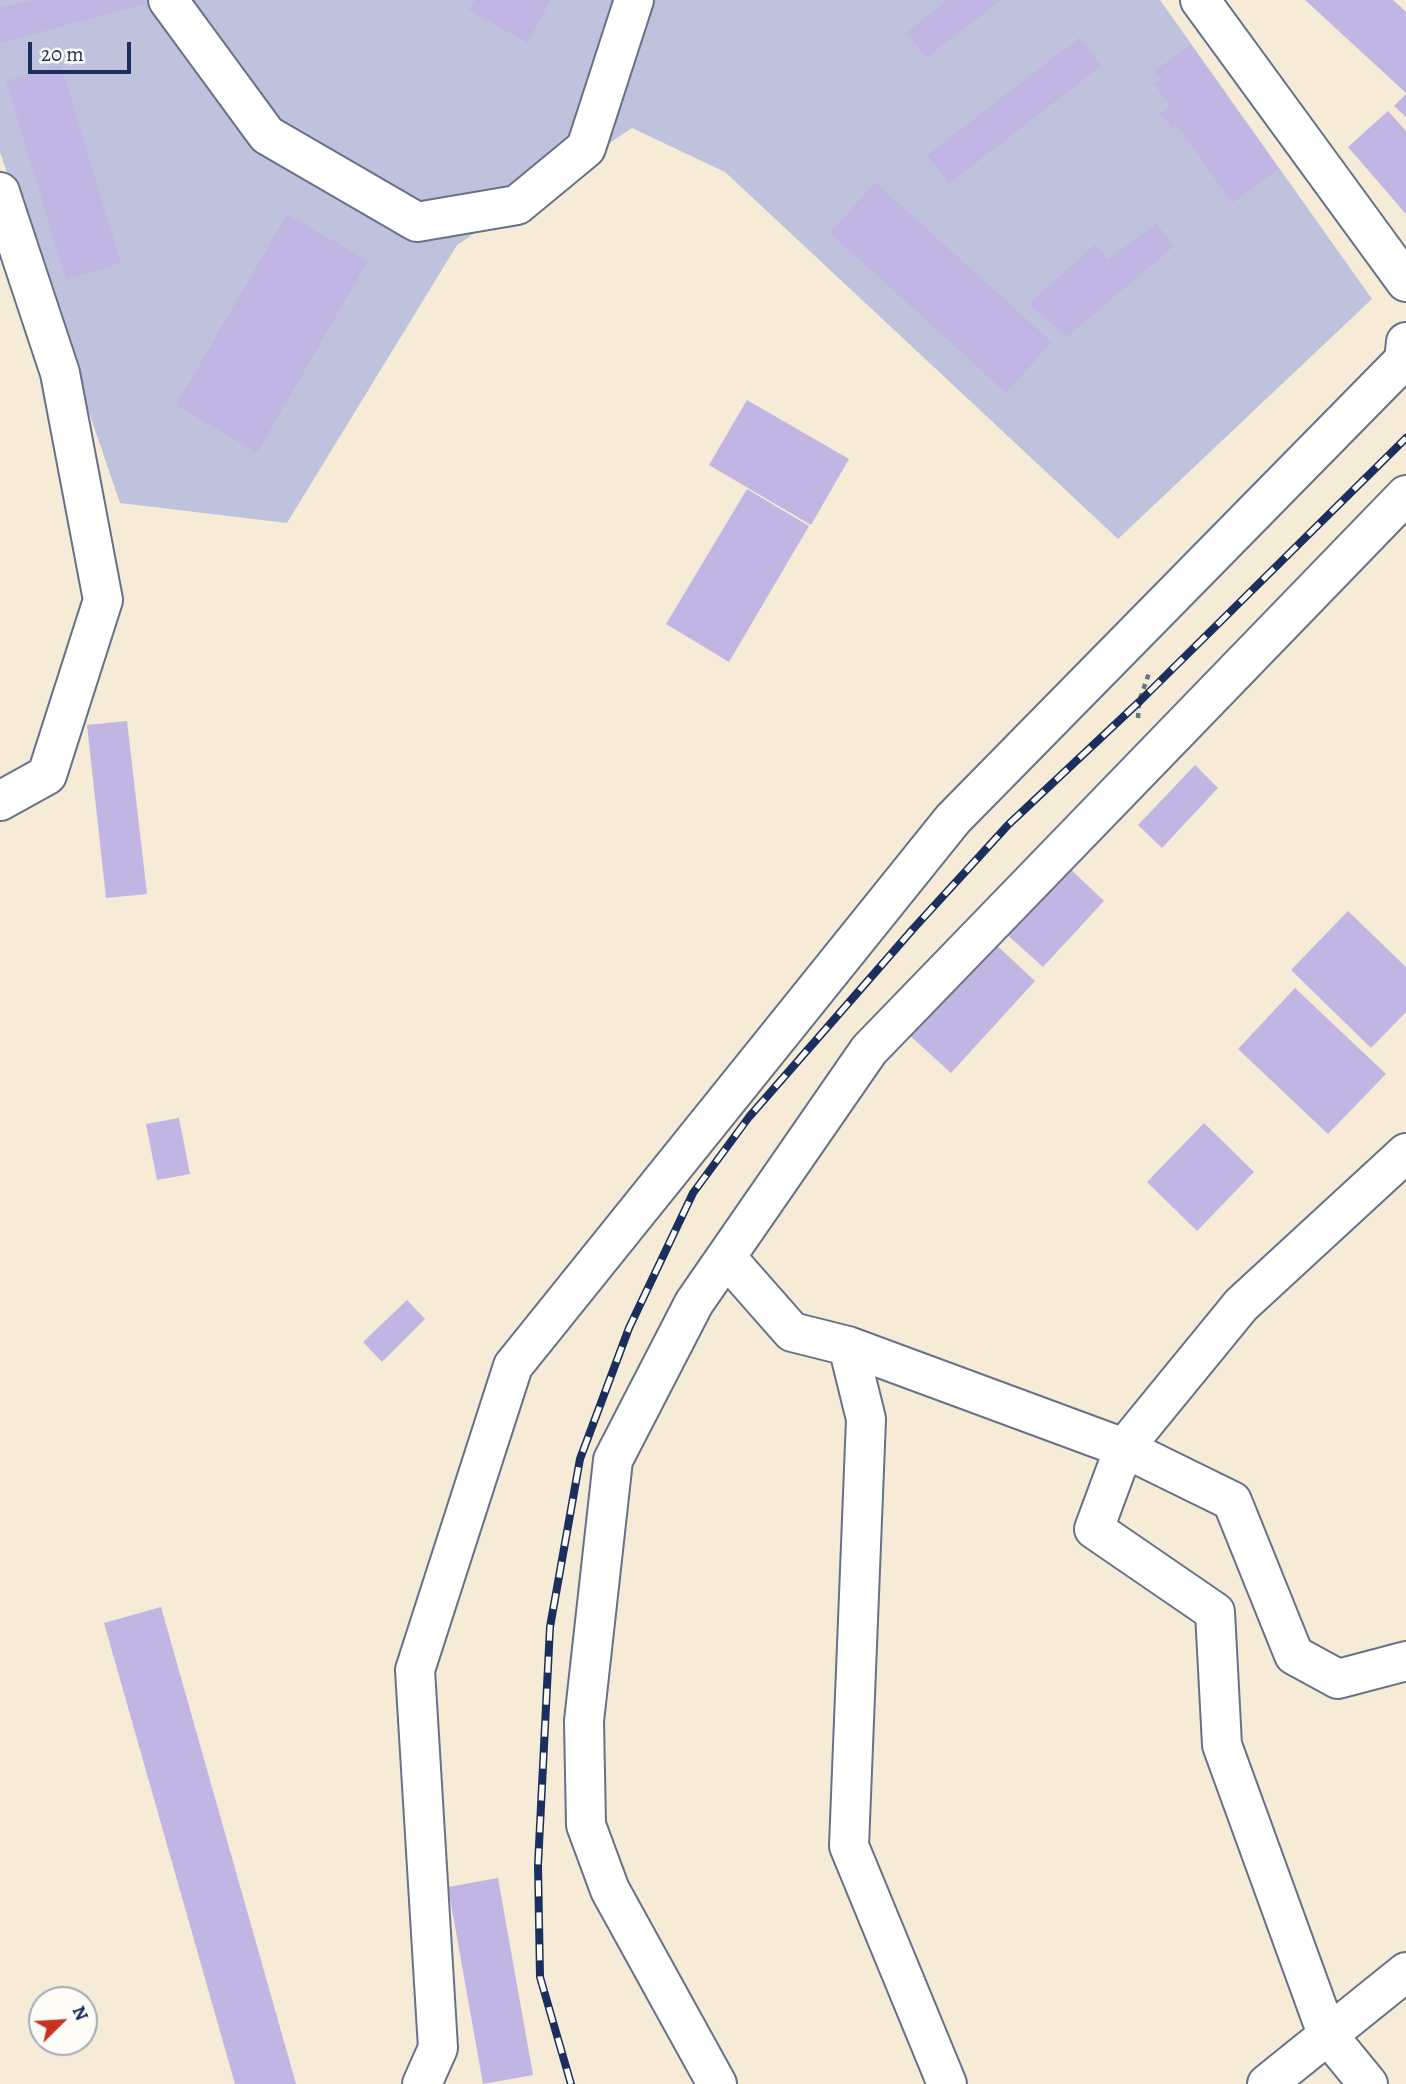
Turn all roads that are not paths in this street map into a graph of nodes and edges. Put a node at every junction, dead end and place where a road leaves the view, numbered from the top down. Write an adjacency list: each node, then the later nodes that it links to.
1 (168, 0): 2 (street)
2 (634, 0)
3 (1200, 0): 5 (street)
4 (0, 192): 8 (street)
5 (1406, 282)
6 (1406, 342): 16 (street)
7 (1406, 495): 10 (street)
8 (0, 801)
9 (1406, 1153): 12 (street)
10 (726, 1257): 11 (street); 17 (street)
11 (848, 1346): 12 (street); 18 (street)
12 (1124, 1448): 13 (street); 15 (street)
13 (1406, 1661)
14 (1406, 1972): 15 (street)
15 (1327, 2034): 19 (street); 20 (street)
16 (422, 2084)
17 (717, 2084)
18 (947, 2084)
19 (1267, 2084)
20 (1368, 2084)

